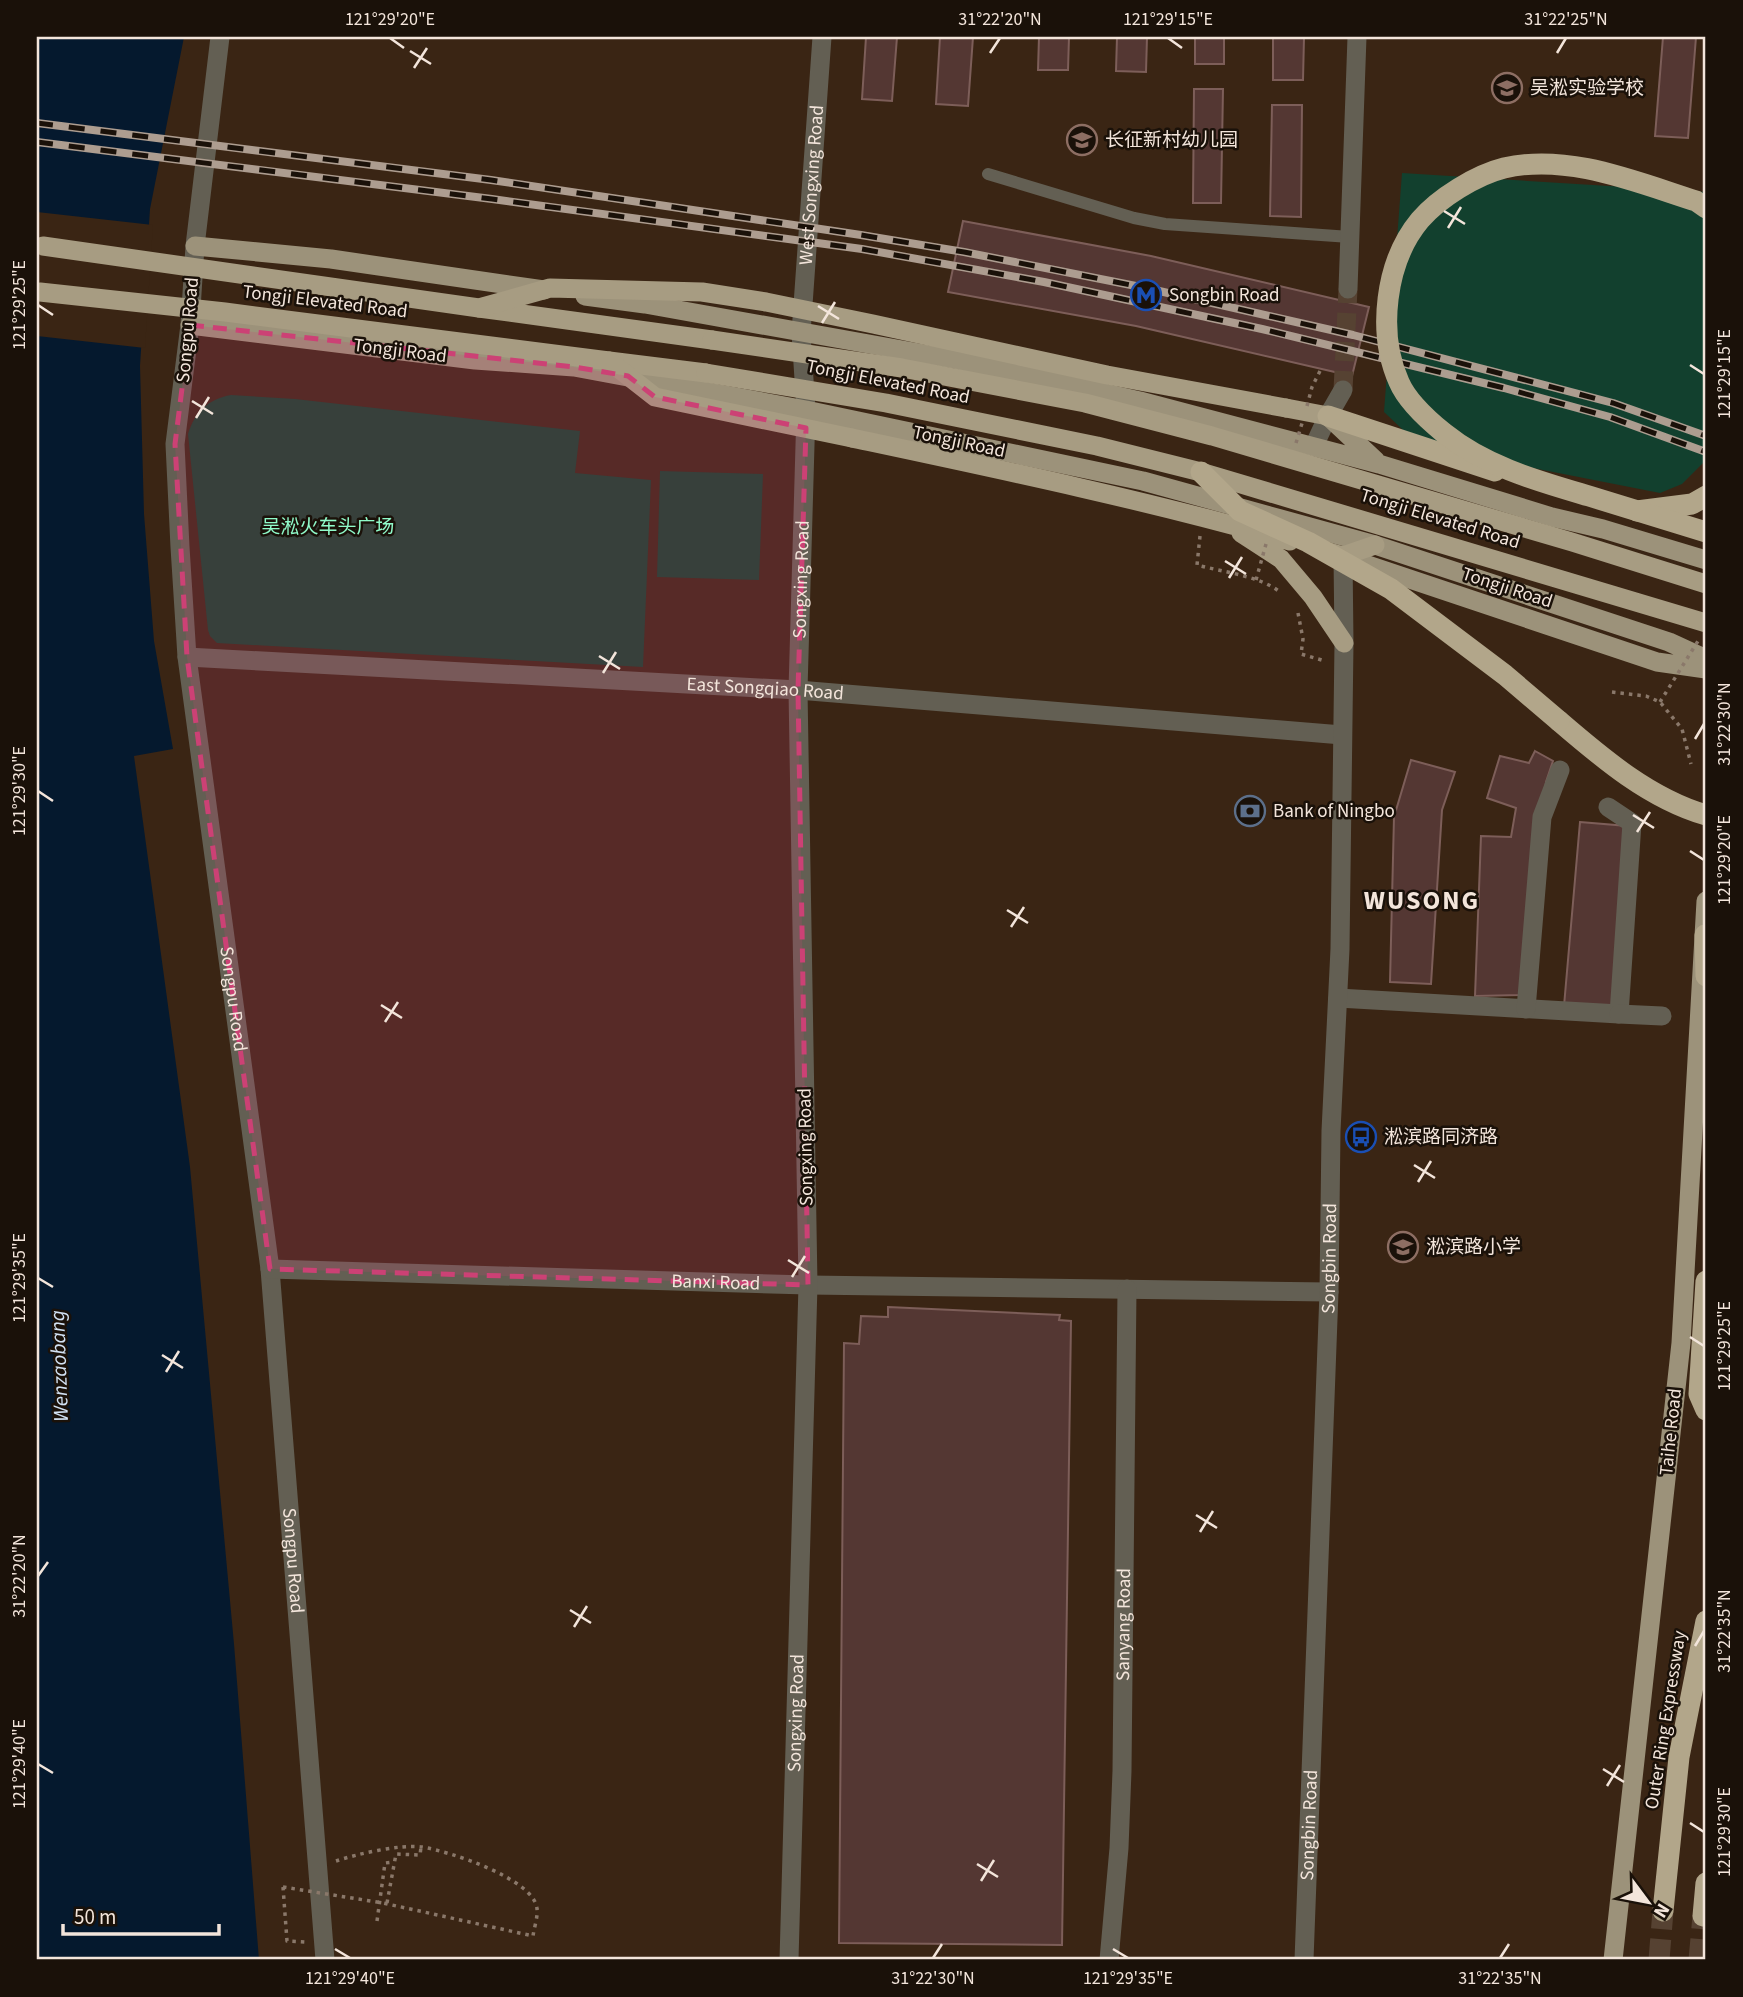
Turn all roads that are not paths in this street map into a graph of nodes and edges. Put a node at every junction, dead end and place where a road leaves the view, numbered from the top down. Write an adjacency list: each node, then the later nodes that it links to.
1 (220, 37): 8 (street, Songpu Road)
2 (822, 37): 13 (street, West Songxing Road)
3 (1357, 37): 6 (street)
4 (988, 174): 6 (lane)
5 (1706, 208): 23 (highway, bridge)
6 (1350, 237): 9 (street)
7 (40, 246): 11 (highway, Tongji Elevated Road, bridge)
8 (195, 246): 12 (street, Songpu Road); 13 (main road)
9 (1348, 289)
10 (38, 292): 14 (highway, Tongji Elevated Road, bridge)
11 (479, 308): 17 (highway, bridge); 27 (highway, Tongji Elevated Road, bridge)
12 (190, 325): 16 (main road, Tongji Road); 30 (street, Songpu Road)
13 (801, 333): 16 (street, Songxing Road); 18 (main road)
14 (608, 360): 20 (highway, Tongji Elevated Road, bridge); 22 (highway, bridge)
15 (1343, 390): 17 (street)
16 (806, 410): 24 (main road, Tongji Road); 33 (street, Songxing Road)
17 (1328, 416): 18 (street); 19 (main road); 21 (highway)
18 (1314, 446): 19 (main road)
19 (1379, 464): 26 (main road)
20 (1201, 472): 28 (highway, Tongji Elevated Road, bridge); 37 (highway, bridge)
21 (1706, 496)
22 (1226, 523): 25 (highway); 29 (highway)
23 (1706, 532)
24 (1375, 545): 25 (highway); 31 (main road, Tongji Road)
25 (1343, 556): 29 (street, Songbin Road); 32 (main road, Tongji Road)
26 (1706, 560)
27 (1706, 584)
28 (1703, 630)
29 (1345, 643): 34 (street, Songbin Road)
30 (187, 657): 33 (street, East Songqiao Road); 45 (street, Songpu Road)
31 (1706, 659)
32 (1706, 669)
33 (798, 690): 34 (street, East Songqiao Road); 47 (street, Songxing Road)
34 (1342, 734): 41 (street, Songbin Road)
35 (1560, 770): 42 (street)
36 (1608, 807): 43 (street)
37 (1706, 815)
38 (1706, 901): 39 (main road, Taihe Road)
39 (1705, 934): 40 (highway); 59 (main road, Taihe Road)
40 (1706, 976)
41 (1338, 998): 42 (street); 49 (street, Songbin Road)
42 (1526, 1009): 43 (street)
43 (1619, 1014): 44 (street)
44 (1662, 1016)
45 (270, 1269): 47 (street, Banxi Road); 55 (street, Songpu Road)
46 (1706, 1282): 50 (highway)
47 (808, 1284): 48 (street, Banxi Road); 56 (street, Songxing Road)
48 (1127, 1289): 49 (street, Banxi Road); 57 (street, Sanyang Road)
49 (1329, 1292): 58 (street, Songbin Road)
50 (1706, 1410)
51 (1706, 1620): 53 (highway, Outer Ring Expressway)
52 (1706, 1883): 54 (highway)
53 (1663, 1911)
54 (1703, 1916)
55 (324, 1952)
56 (789, 1960)
57 (1109, 1960)
58 (1304, 1960)
59 (1613, 1960)

